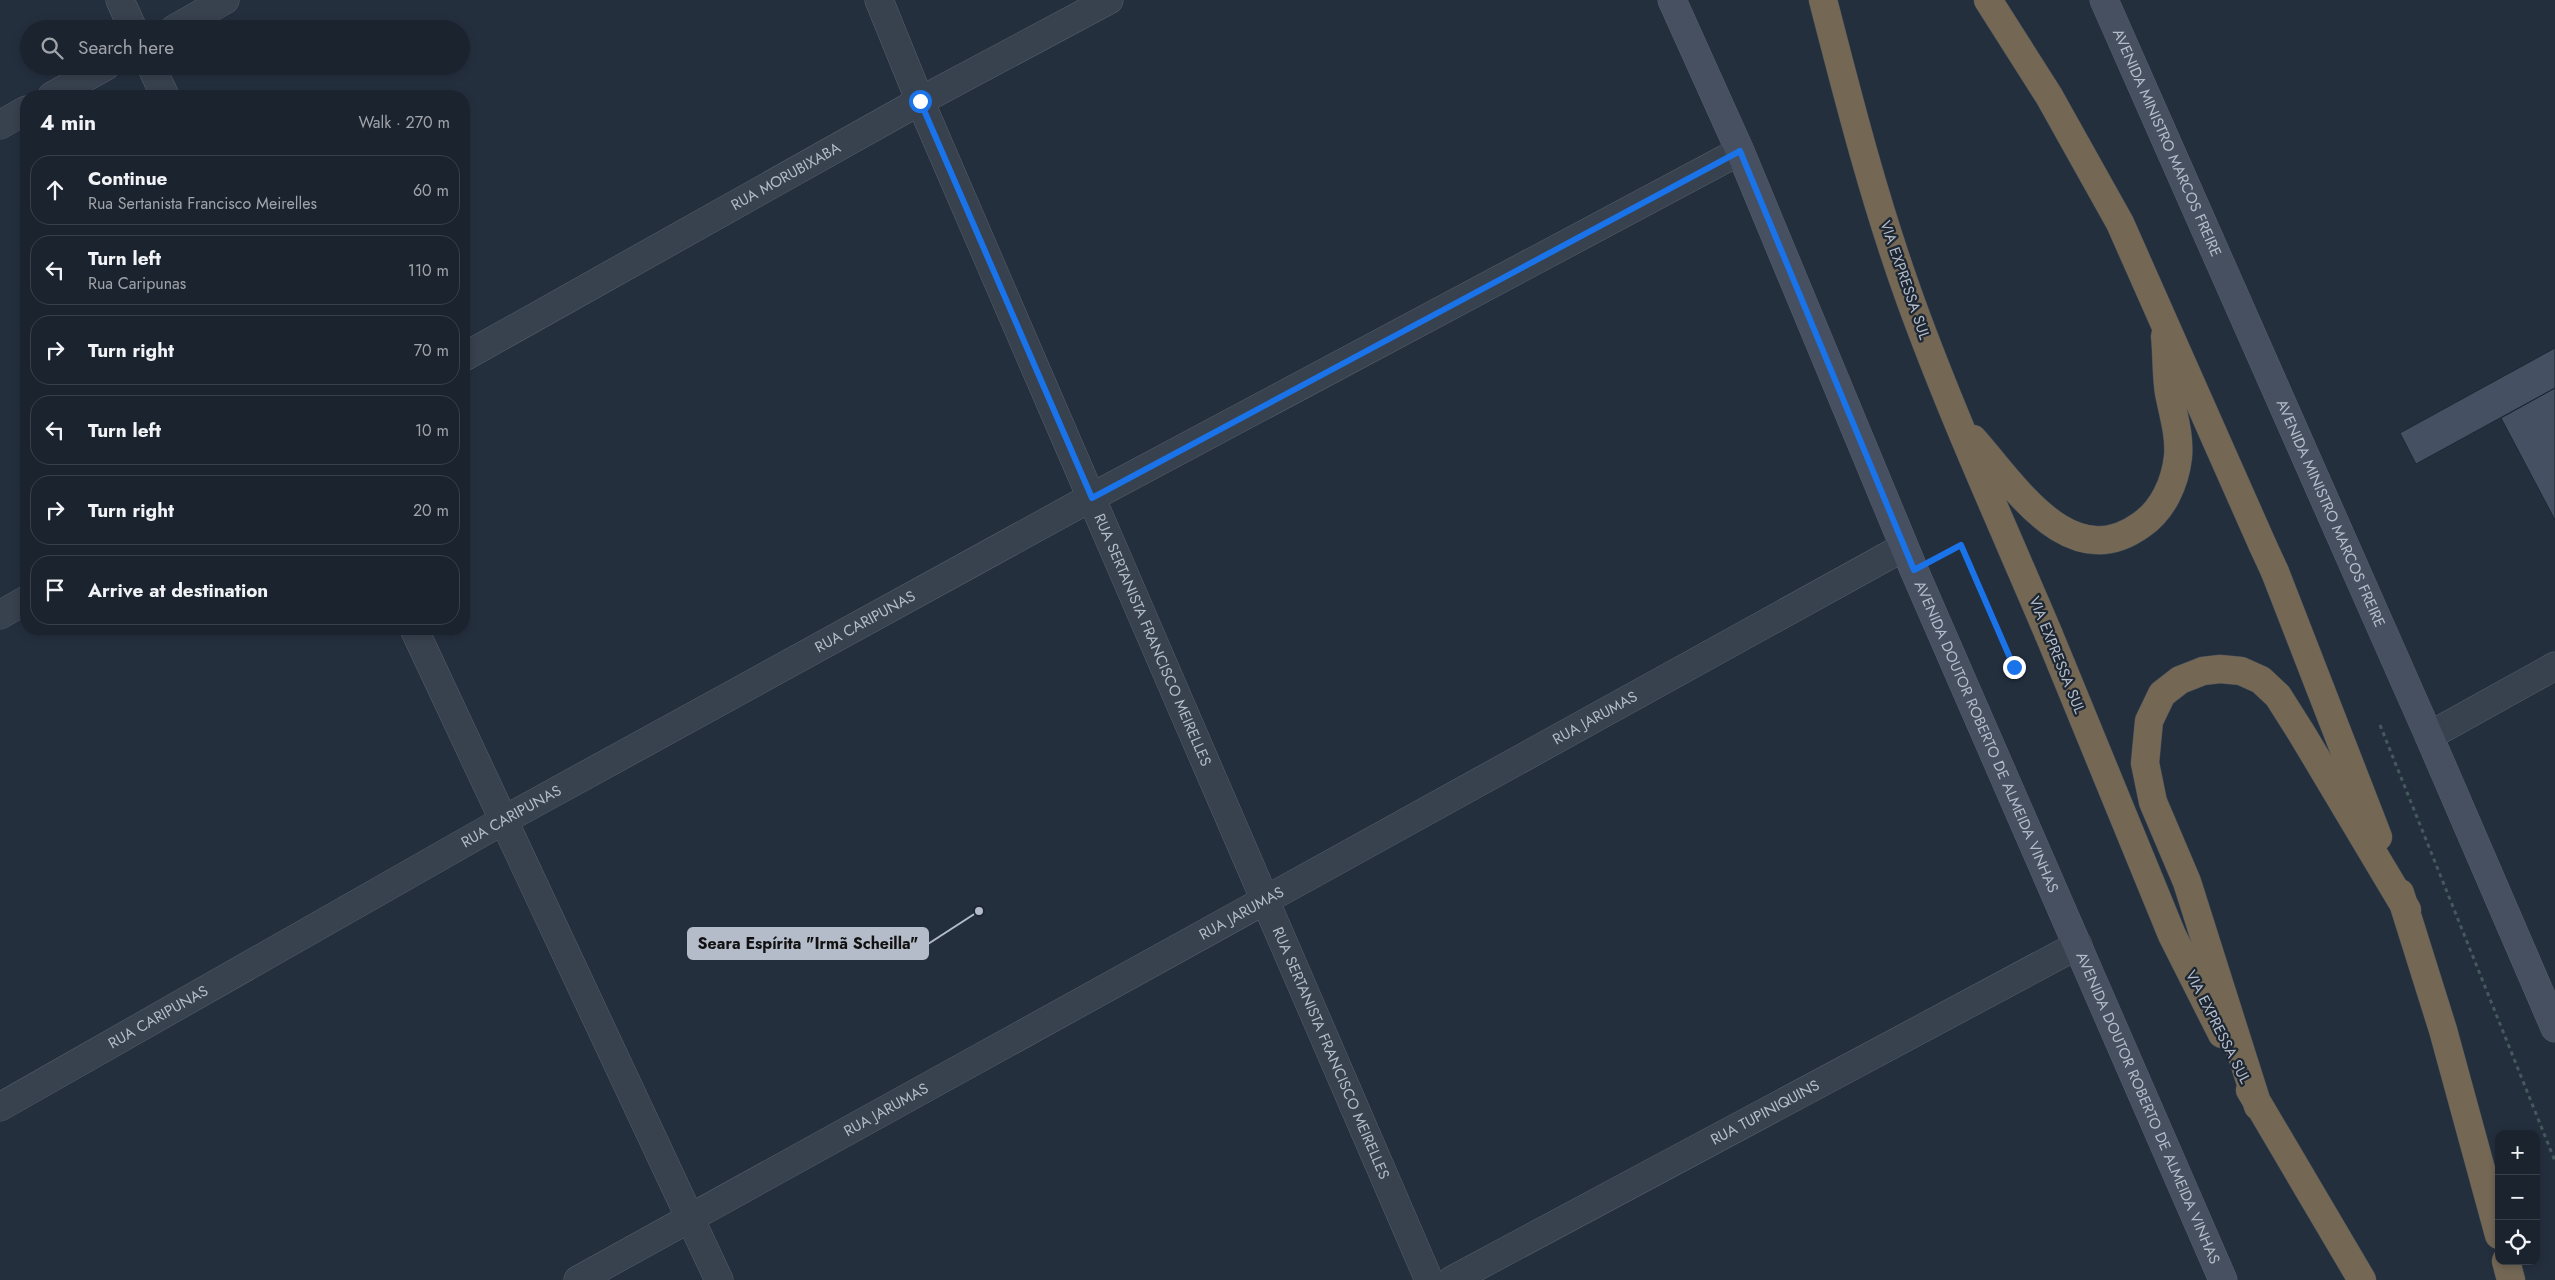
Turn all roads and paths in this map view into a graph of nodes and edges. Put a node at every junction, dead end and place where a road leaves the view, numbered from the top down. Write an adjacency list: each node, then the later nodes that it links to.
1 (120, 0): 9 (street)
2 (225, 0): 10 (street)
3 (879, 0): 15 (street, RUA SERTANISTA FRANCISCO MEIRELLES)
4 (1109, 0): 15 (street, RUA MORUBIXABA)
5 (1672, 0): 18 (main road, AVENIDA DOUTOR ROBERTO DE ALMEIDA VINHAS)
6 (1823, 0): 21 (highway, VIA EXPRESSA SUL)
7 (1988, 0): 19 (highway)
8 (2104, 0): 29 (main road, AVENIDA MINISTRO MARCOS FREIRE)
9 (129, 20)
10 (190, 20)
11 (90, 75): 13 (street)
12 (155, 75): 14 (street)
13 (63, 90)
14 (162, 90)
15 (920, 101): 20 (street, RUA MORUBIXABA); 22 (street, RUA SERTANISTA FRANCISCO MEIRELLES)
16 (20, 113): 17 (street)
17 (0, 125)
18 (1740, 151): 22 (street, RUA CARIPUNAS); 23 (main road, AVENIDA DOUTOR ROBERTO DE ALMEIDA VINHAS)
19 (2164, 320): 21 (highway); 32 (highway, bridge)
20 (470, 354)
21 (1958, 421): 35 (highway, VIA EXPRESSA SUL, bridge)
22 (1092, 498): 30 (street, RUA CARIPUNAS); 31 (street, RUA SERTANISTA FRANCISCO MEIRELLES)
23 (1909, 558): 28 (path); 31 (street, RUA JARUMAS); 33 (main road, AVENIDA DOUTOR ROBERTO DE ALMEIDA VINHAS)
24 (20, 603): 25 (street)
25 (0, 615)
26 (417, 635): 30 (street)
27 (2555, 666): 29 (street)
28 (2014, 667)
29 (2429, 736): 34 (main road, AVENIDA MINISTRO MARCOS FREIRE)
30 (504, 820): 36 (street, RUA CARIPUNAS); 37 (street)
31 (1265, 898): 37 (street, RUA JARUMAS); 42 (street, RUA SERTANISTA FRANCISCO MEIRELLES)
32 (2407, 910): 35 (highway); 38 (highway)
33 (2078, 944): 43 (street, RUA TUPINIQUINS); 44 (main road, AVENIDA DOUTOR ROBERTO DE ALMEIDA VINHAS)
34 (2555, 1028)
35 (2258, 1106): 45 (highway, VIA EXPRESSA SUL)
36 (0, 1107)
37 (689, 1218): 40 (street, RUA JARUMAS); 41 (street)
38 (2495, 1220)
39 (2507, 1265): 46 (highway)
40 (578, 1280)
41 (719, 1280)
42 (1429, 1280)
43 (1452, 1280)
44 (2223, 1280)
45 (2362, 1280)
46 (2511, 1280)

